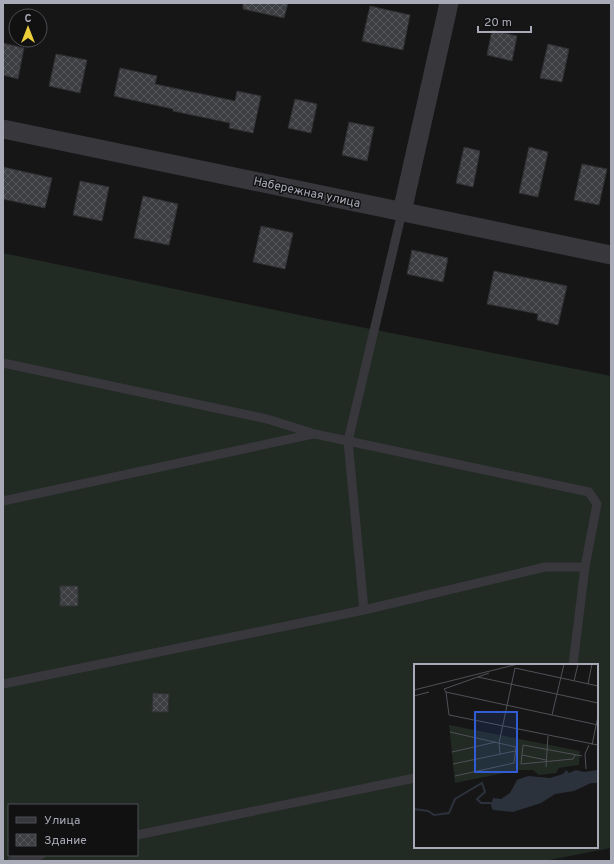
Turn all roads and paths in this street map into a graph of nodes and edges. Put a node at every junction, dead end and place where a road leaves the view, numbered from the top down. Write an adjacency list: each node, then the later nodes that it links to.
1 (449, 3): 3 (street)
2 (3, 129): 3 (street, Набережная улица)
3 (402, 212): 4 (street, Набережная улица); 7 (lane)
4 (611, 255)
5 (3, 363): 6 (lane)
6 (315, 434): 7 (lane); 8 (lane)
7 (348, 441): 9 (lane); 10 (lane)
8 (3, 501)
9 (585, 567): 10 (lane); 11 (lane)
10 (364, 610): 12 (lane)
11 (573, 664)
12 (3, 684)
13 (414, 778): 14 (lane)
14 (138, 835)
15 (36, 856): 16 (lane)
16 (12, 861)

